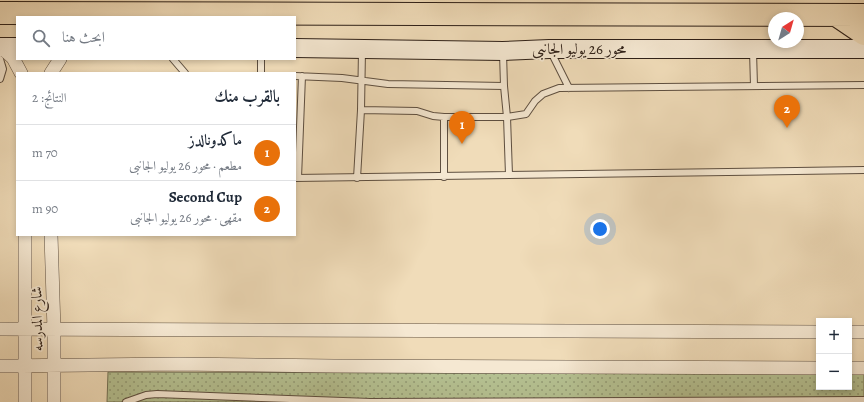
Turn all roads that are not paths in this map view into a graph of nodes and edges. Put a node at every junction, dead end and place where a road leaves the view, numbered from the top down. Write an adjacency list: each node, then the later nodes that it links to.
1 (0, 13): 2 (highway)
2 (836, 15): 3 (highway); 4 (highway)
3 (864, 15)
4 (864, 34)
5 (296, 48): 6 (main road, محور 26 يوليو الجانبى)
6 (362, 48): 11 (main road, محور 26 يوليو الجانبى); 22 (lane)
7 (549, 49): 8 (main road, محور 26 يوليو الجانبى); 11 (main road, محور 26 يوليو الجانبى); 26 (lane)
8 (753, 49): 10 (main road, محور 26 يوليو الجانبى); 25 (lane)
9 (4, 50): 15 (street); 21 (lane)
10 (864, 50)
11 (503, 51): 24 (lane)
12 (59, 60): 16 (street)
13 (175, 60): 17 (lane)
14 (261, 60): 18 (lane)
15 (20, 72)
16 (51, 72)
17 (184, 72)
18 (261, 72)
19 (296, 76): 20 (lane)
20 (302, 76): 22 (lane); 33 (lane)
21 (0, 79)
22 (362, 81): 24 (lane); 27 (lane)
23 (864, 85): 25 (lane)
24 (504, 86): 29 (lane)
25 (754, 86): 26 (lane)
26 (569, 88): 29 (lane)
27 (361, 110): 28 (lane); 34 (lane)
28 (444, 117): 29 (lane); 32 (lane)
29 (507, 117): 31 (lane)
30 (864, 170): 31 (lane)
31 (509, 175): 32 (lane)
32 (444, 177): 34 (lane)
33 (297, 178): 34 (lane)
34 (357, 178)
35 (25, 236): 38 (street, شارع المدرسه)
36 (51, 236): 39 (street, شارع المدرسه)
37 (0, 329): 38 (street)
38 (25, 329): 39 (street); 44 (street, شارع المدرسه)
39 (54, 330): 40 (street); 45 (street, شارع المدرسه)
40 (816, 332)
41 (852, 332): 42 (street)
42 (864, 332)
43 (0, 366): 44 (street)
44 (25, 366): 45 (street); 52 (street, شارع المدرسه)
45 (54, 366): 46 (street); 53 (street, شارع المدرسه)
46 (816, 368)
47 (852, 368): 48 (street)
48 (864, 368)
49 (299, 400): 51 (lane); 54 (lane)
50 (864, 400): 51 (lane)
51 (336, 401)
52 (25, 402)
53 (54, 402)
54 (126, 402)

